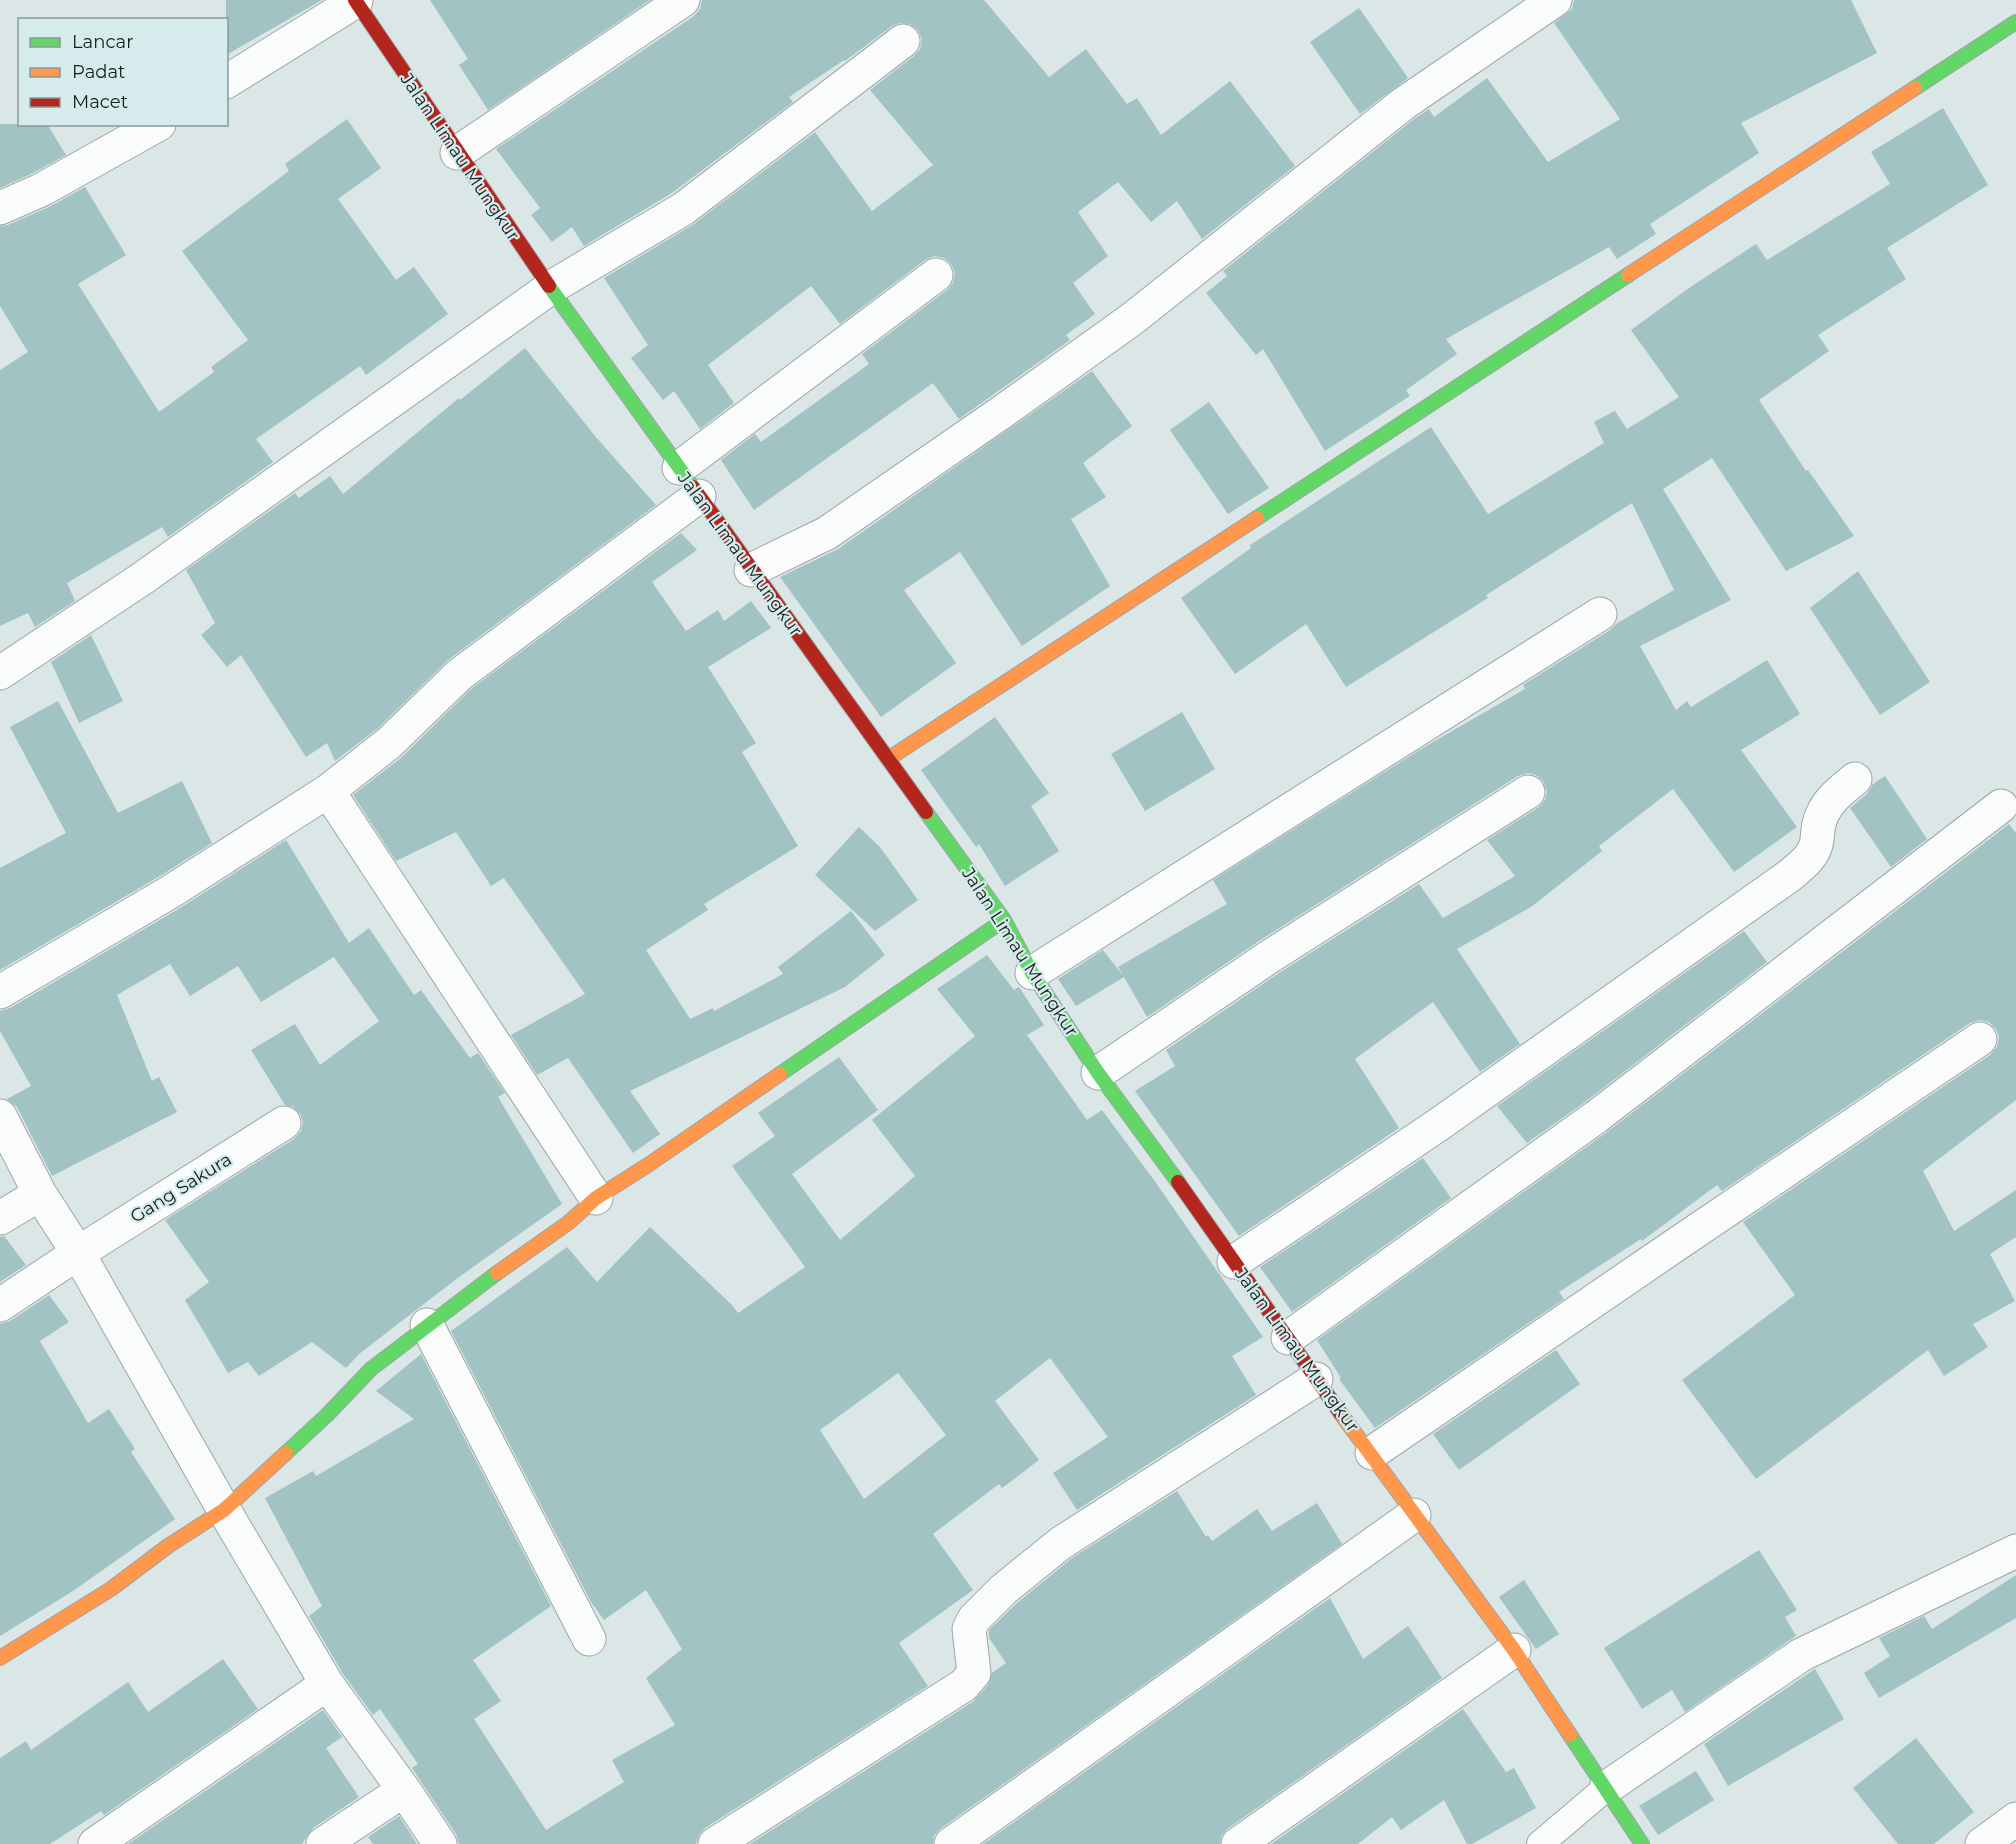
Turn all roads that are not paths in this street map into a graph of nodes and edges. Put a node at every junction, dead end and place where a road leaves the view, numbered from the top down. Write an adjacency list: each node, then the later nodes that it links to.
1 (683, 0): 8 (street)
2 (1556, 0): 14 (street)
3 (356, 1): 6 (street); 8 (street, Jalan Limau Mungkur)
4 (2016, 22): 17 (street)
5 (903, 41): 11 (street)
6 (228, 81)
7 (155, 126): 9 (street)
8 (457, 153): 11 (street, Jalan Limau Mungkur)
9 (0, 208)
10 (936, 275): 12 (street)
11 (550, 288): 12 (street, Jalan Limau Mungkur); 16 (street)
12 (679, 468): 13 (street, Jalan Limau Mungkur)
13 (699, 496): 14 (street, Jalan Limau Mungkur); 19 (street)
14 (751, 570): 17 (street, Jalan Limau Mungkur)
15 (1600, 614): 23 (street)
16 (0, 673)
17 (888, 759): 22 (street, Jalan Limau Mungkur)
18 (1855, 779): 33 (street)
19 (328, 791): 24 (street); 30 (street)
20 (1528, 792): 26 (street)
21 (2001, 806): 36 (street)
22 (1004, 920): 23 (street, Jalan Limau Mungkur); 30 (street)
23 (1032, 973): 26 (street, Jalan Limau Mungkur)
24 (0, 992)
25 (1980, 1039): 38 (street)
26 (1098, 1073): 33 (street, Jalan Limau Mungkur)
27 (0, 1116): 29 (street)
28 (284, 1123): 32 (street, Gang Sakura)
29 (40, 1194): 31 (street); 32 (street)
30 (596, 1198): 35 (street)
31 (0, 1218)
32 (78, 1253): 34 (street, Gang Sakura); 39 (street)
33 (1234, 1262): 36 (street, Jalan Limau Mungkur)
34 (0, 1305)
35 (427, 1325): 39 (street); 42 (street)
36 (1288, 1338): 37 (street, Jalan Limau Mungkur)
37 (1316, 1379): 38 (street, Jalan Limau Mungkur); 52 (street)
38 (1372, 1453): 40 (street, Jalan Limau Mungkur)
39 (224, 1510): 44 (street); 45 (street)
40 (1414, 1515): 43 (street, Jalan Limau Mungkur); 53 (street)
41 (2016, 1551): 46 (street)
42 (589, 1639)
43 (1514, 1650): 46 (street, Jalan Limau Mungkur); 54 (street)
44 (0, 1659)
45 (327, 1684): 47 (street); 49 (street)
46 (1606, 1788): 55 (lane); 56 (street, Jalan Limau Mungkur)
47 (404, 1790): 50 (street); 51 (street)
48 (2016, 1820): 57 (street)
49 (95, 1844)
50 (323, 1844)
51 (440, 1844)
52 (716, 1844)
53 (951, 1844)
54 (1238, 1844)
55 (1540, 1844)
56 (1642, 1844)
57 (1982, 1844)

